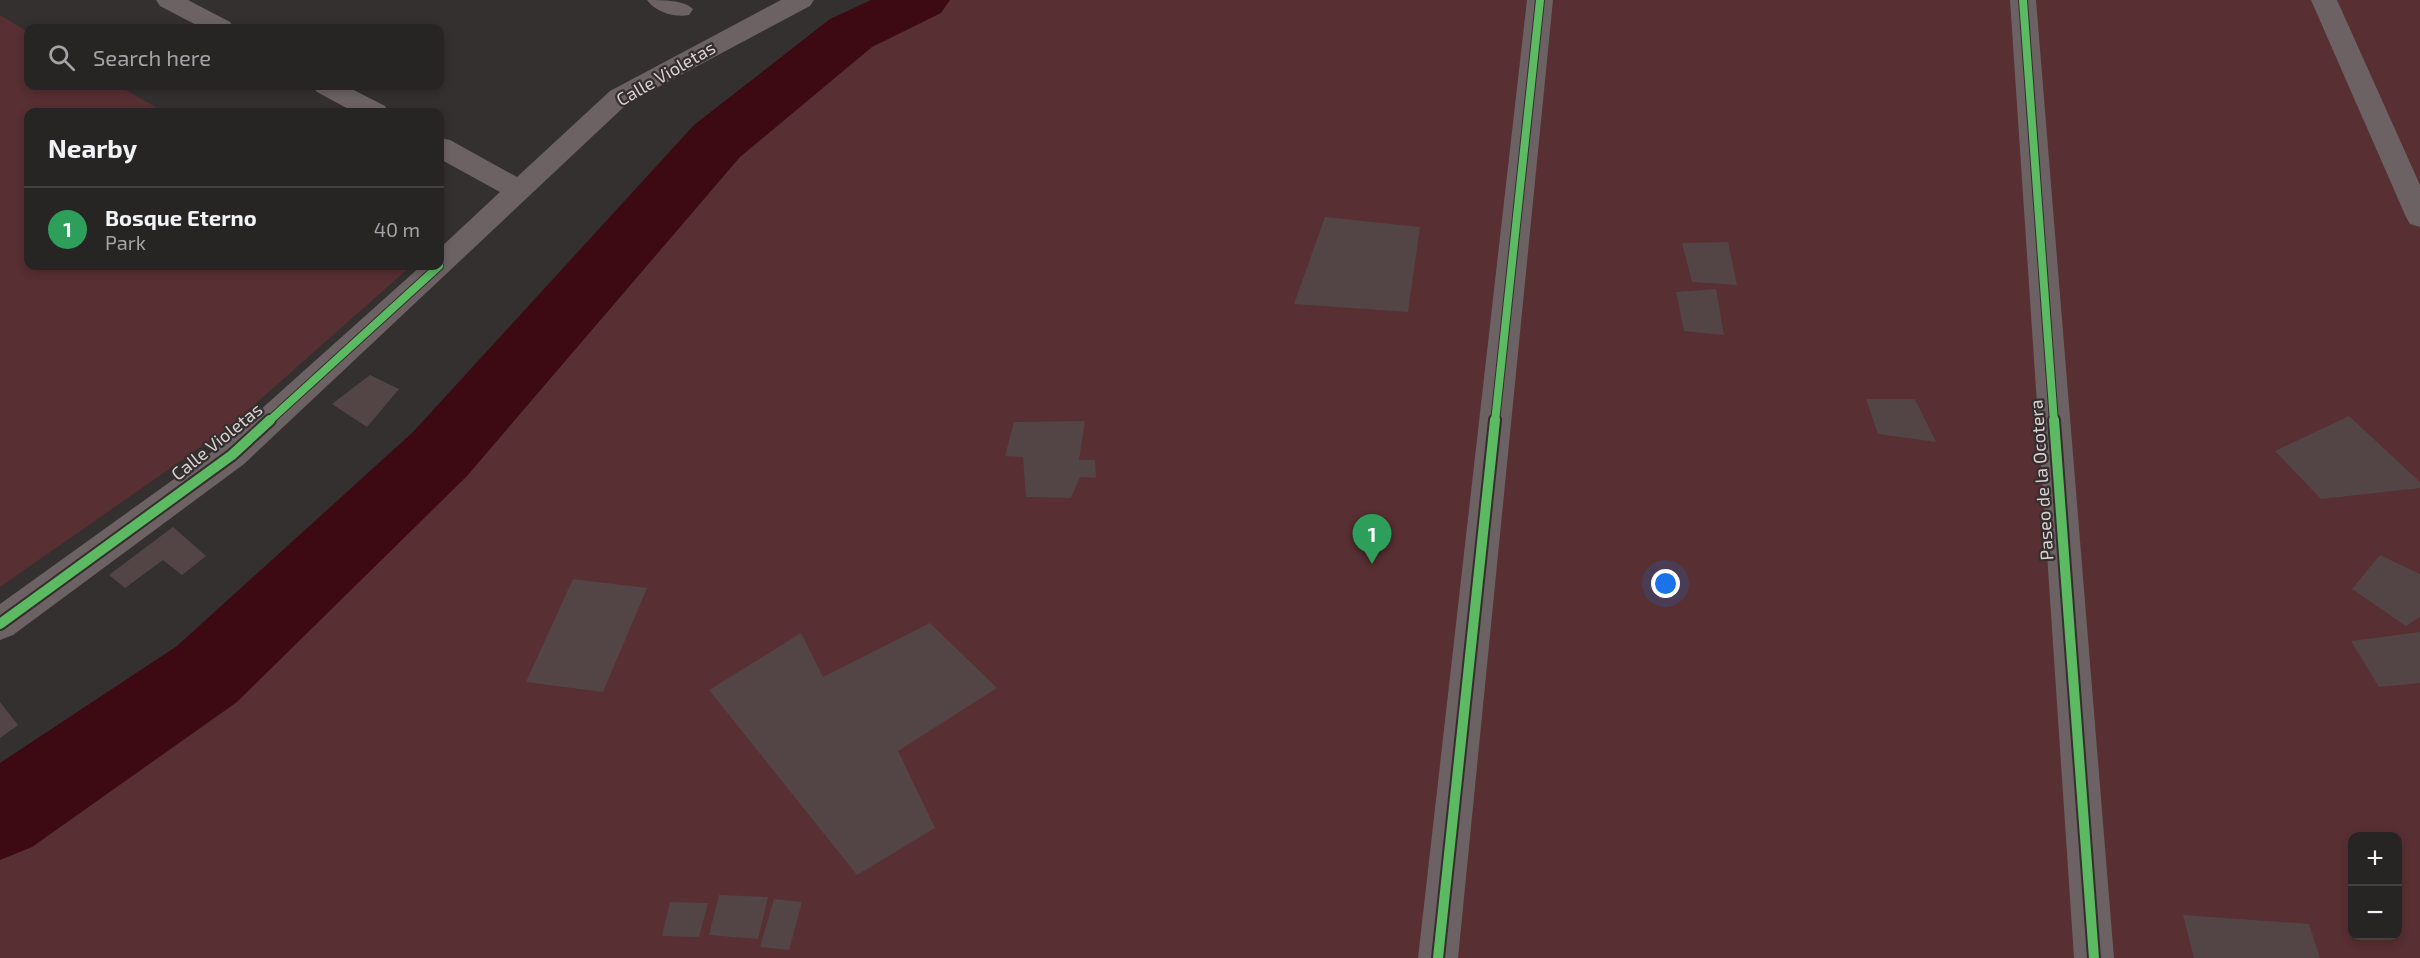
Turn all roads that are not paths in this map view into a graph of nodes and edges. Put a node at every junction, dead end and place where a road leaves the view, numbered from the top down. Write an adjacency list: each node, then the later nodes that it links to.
1 (169, 0): 6 (street)
2 (801, 0): 10 (street, Calle Violetas)
3 (1540, 0): 15 (street)
4 (2023, 0): 16 (street, Paseo de la Ocotera)
5 (2324, 0): 11 (street)
6 (214, 24)
7 (334, 90): 8 (street)
8 (367, 108)
9 (444, 149): 10 (street)
10 (520, 191): 12 (street, Calle Violetas)
11 (2420, 218)
12 (444, 260)
13 (434, 270): 14 (street, Calle Violetas)
14 (0, 624)
15 (1438, 958)
16 (2094, 958)

